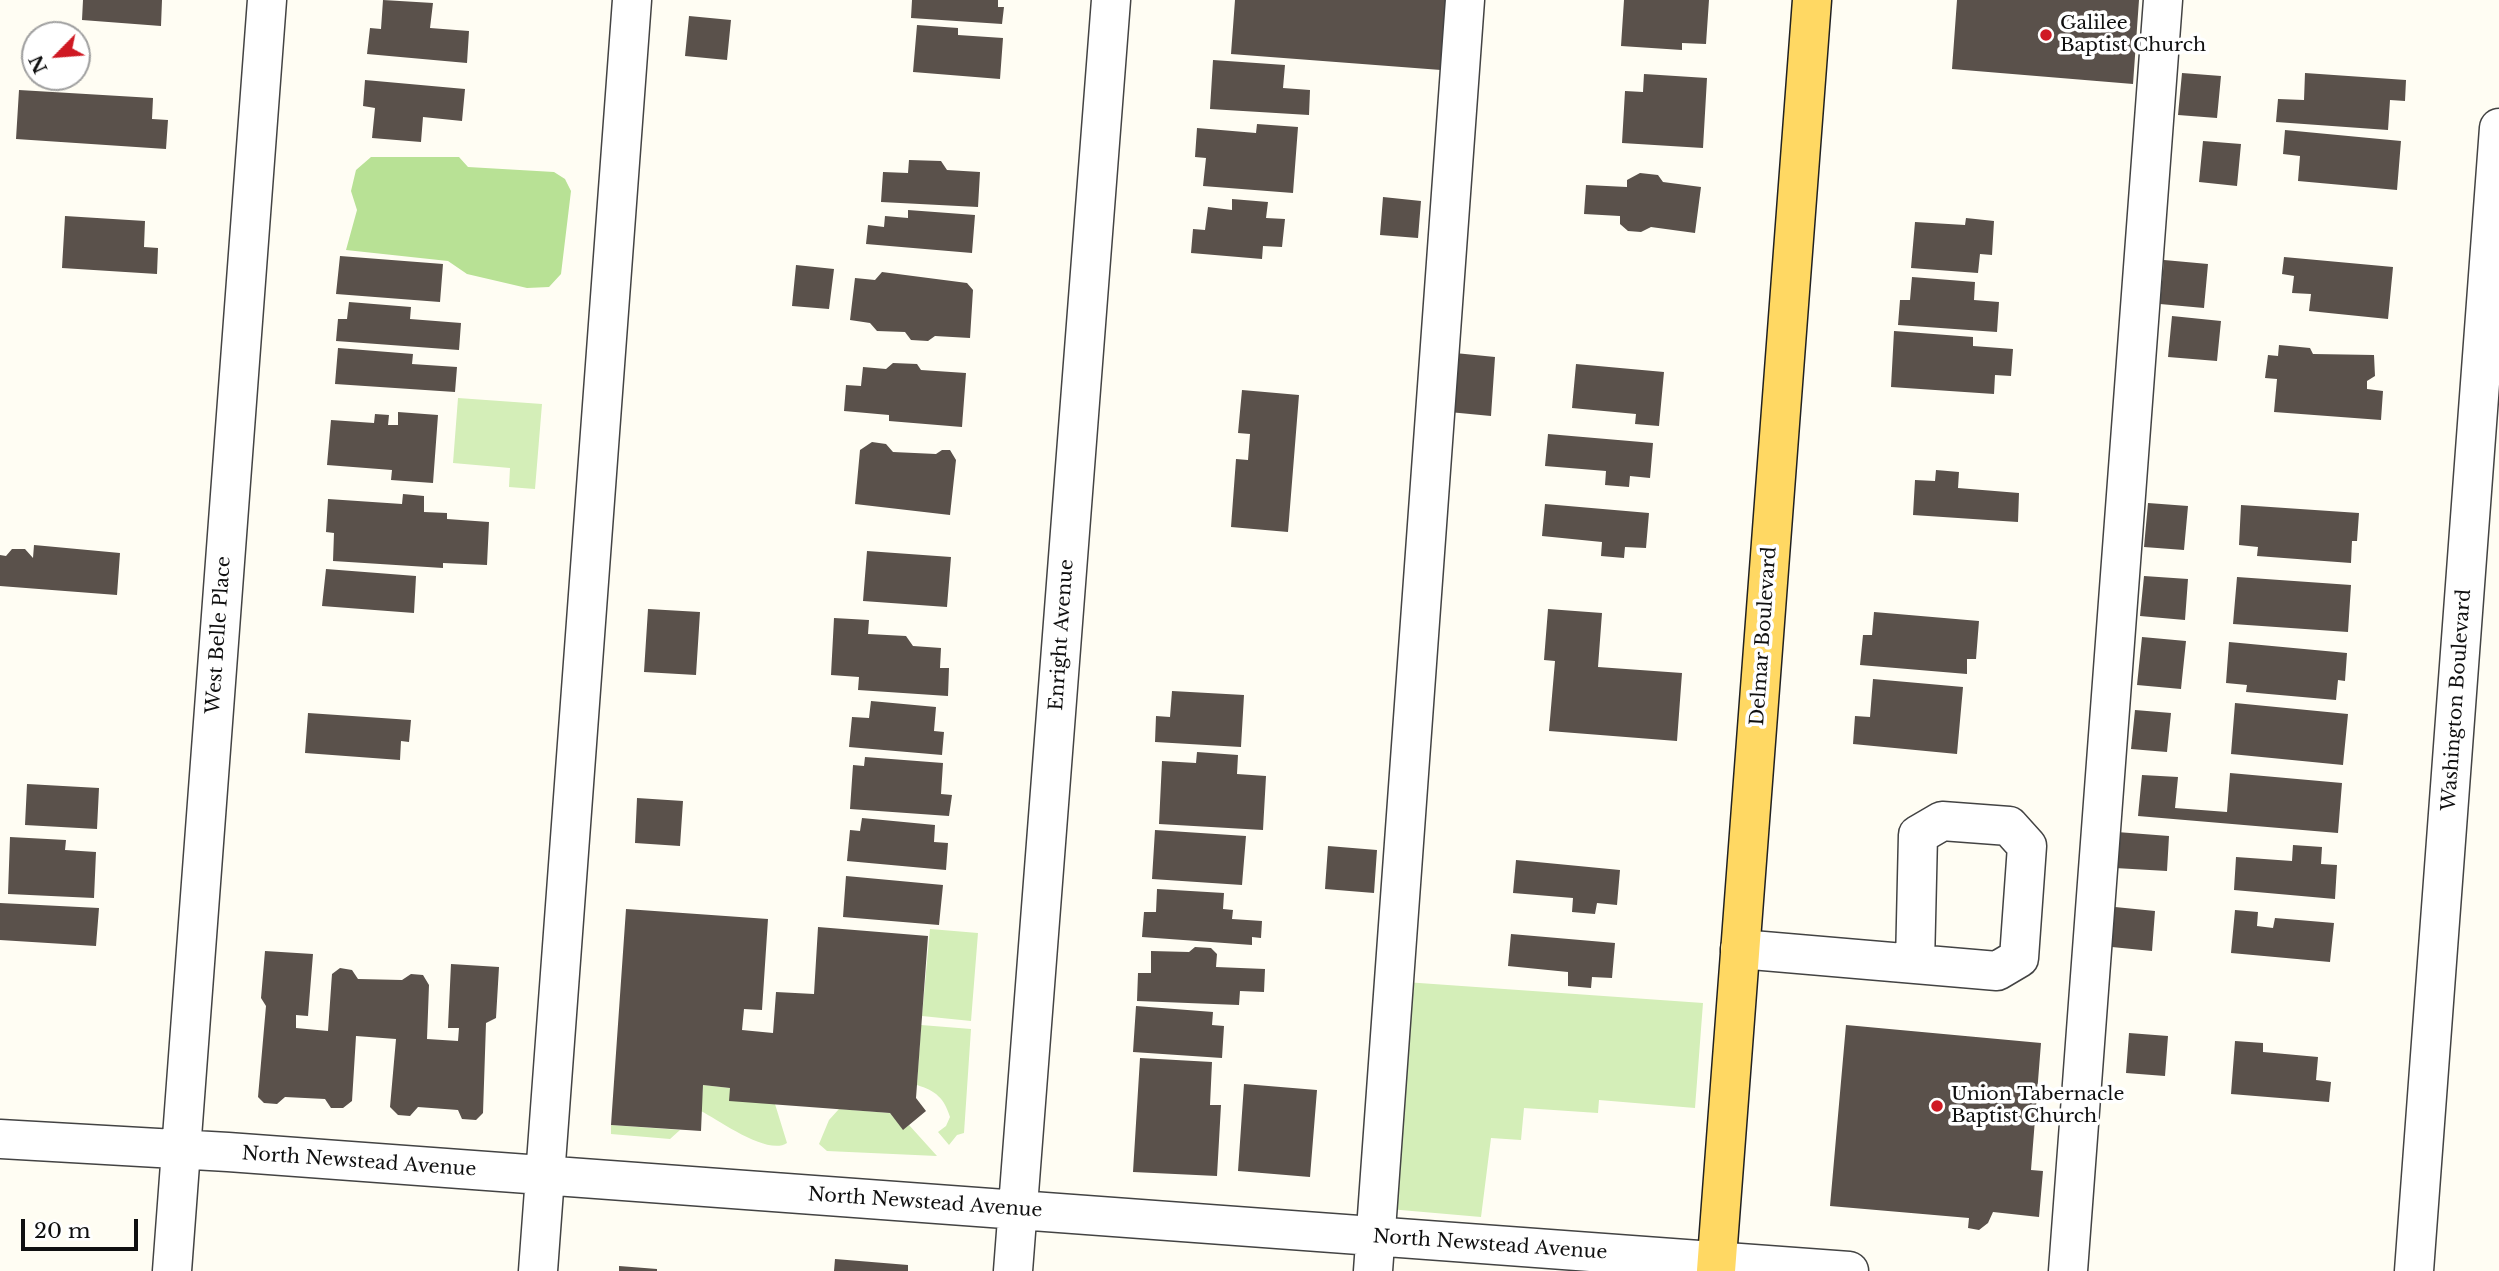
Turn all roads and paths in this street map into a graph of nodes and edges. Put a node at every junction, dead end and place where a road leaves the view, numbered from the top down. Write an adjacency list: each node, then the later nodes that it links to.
1 (267, 0): 11 (street, West Belle Place)
2 (632, 0): 12 (street)
3 (1111, 0): 13 (street, Enright Avenue)
4 (1465, 0): 14 (street)
5 (1812, 0): 8 (main road, Delmar Boulevard)
6 (2163, 0): 20 (street)
7 (2499, 128): 21 (street, Washington Boulevard)
8 (1740, 949): 9 (street); 15 (main road, Delmar Boulevard)
9 (1915, 964)
10 (0, 1139): 11 (street, North Newstead Avenue)
11 (181, 1149): 12 (street, North Newstead Avenue); 16 (street, West Belle Place)
12 (545, 1175): 13 (street, North Newstead Avenue); 17 (street)
13 (1018, 1210): 14 (street, North Newstead Avenue); 18 (street, Enright Avenue)
14 (1374, 1254): 15 (street, North Newstead Avenue)
15 (1716, 1266): 19 (street, North Newstead Avenue)
16 (172, 1271)
17 (538, 1271)
18 (1013, 1271)
19 (1849, 1271)
20 (2068, 1271)
21 (2414, 1271)

